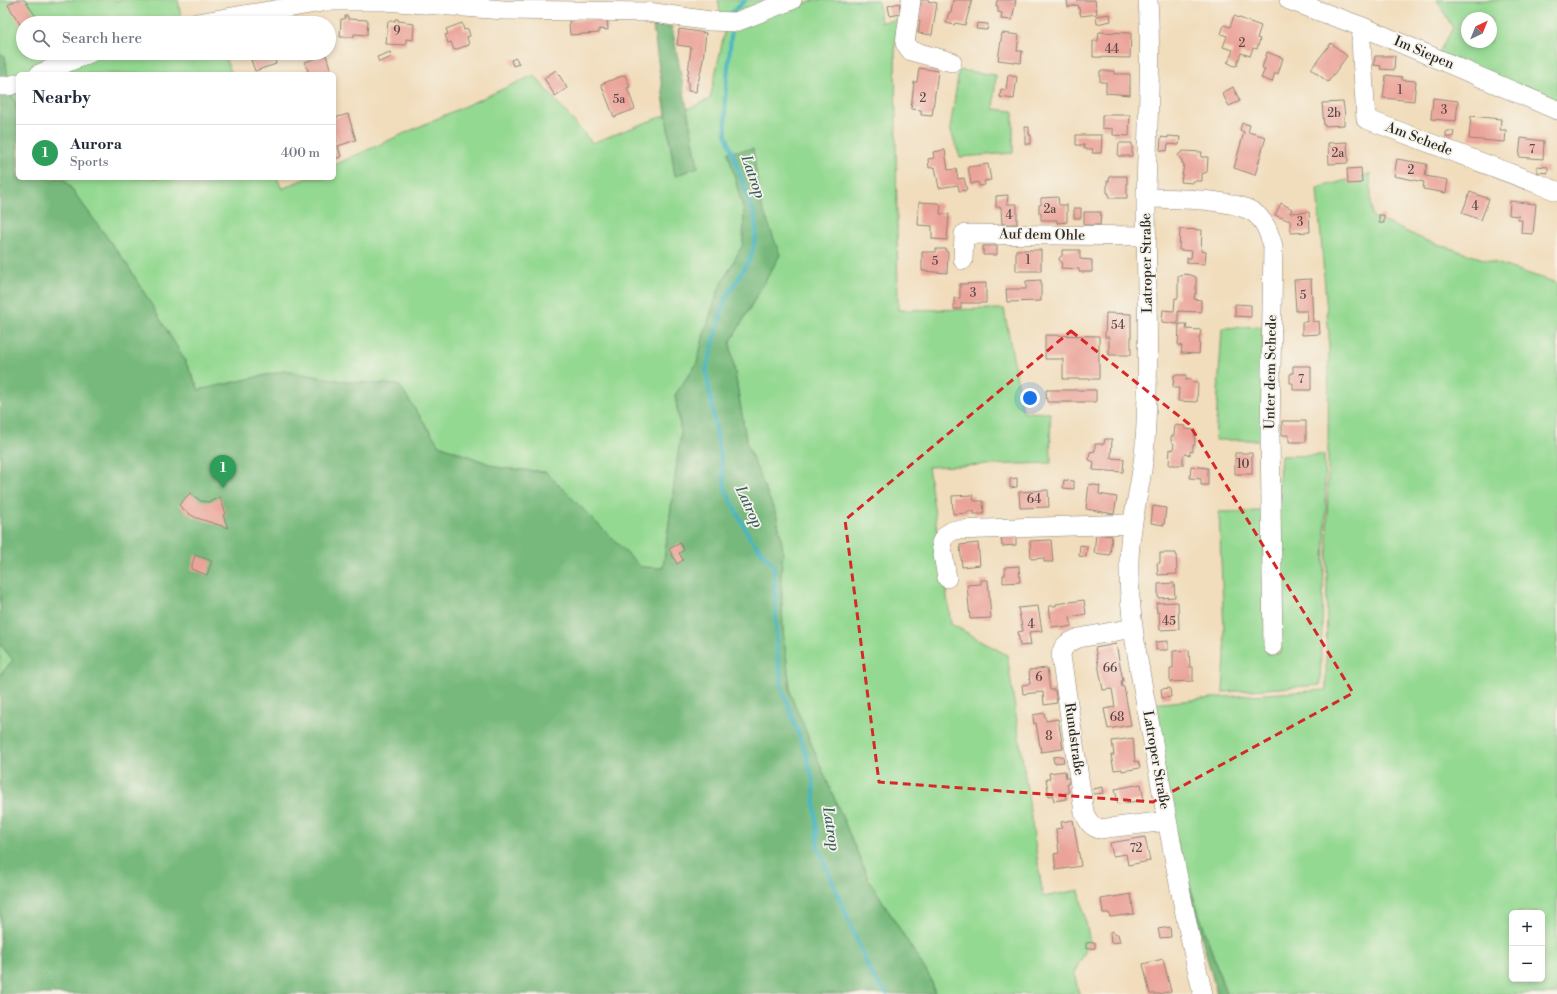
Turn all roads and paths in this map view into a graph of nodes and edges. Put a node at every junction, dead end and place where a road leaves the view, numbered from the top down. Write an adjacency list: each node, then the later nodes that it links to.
1 (327, 0): 2 (street); 6 (street)
2 (792, 0)
3 (911, 0): 9 (street)
4 (1148, 0): 15 (street, Latroper Straße)
5 (1289, 0): 7 (street, Im Siepen)
6 (237, 16)
7 (1362, 27): 13 (street, Im Siepen); 14 (street, Am Schede)
8 (73, 60): 10 (street)
9 (952, 62)
10 (43, 72)
11 (16, 84): 12 (street)
12 (0, 86)
13 (1557, 110)
14 (1557, 191)
15 (1146, 198): 16 (street, Latroper Straße); 21 (street, Unter dem Schede)
16 (1147, 236): 17 (street, Auf dem Ohle); 18 (street, Latroper Straße)
17 (963, 260)
18 (1132, 524): 19 (street); 20 (street, Latroper Straße)
19 (947, 578)
20 (1133, 628): 22 (street, Latroper Straße); 22 (street, Rundstraße)
21 (1273, 646)
22 (1167, 821): 23 (street, Latroper Straße)
23 (1203, 994)

